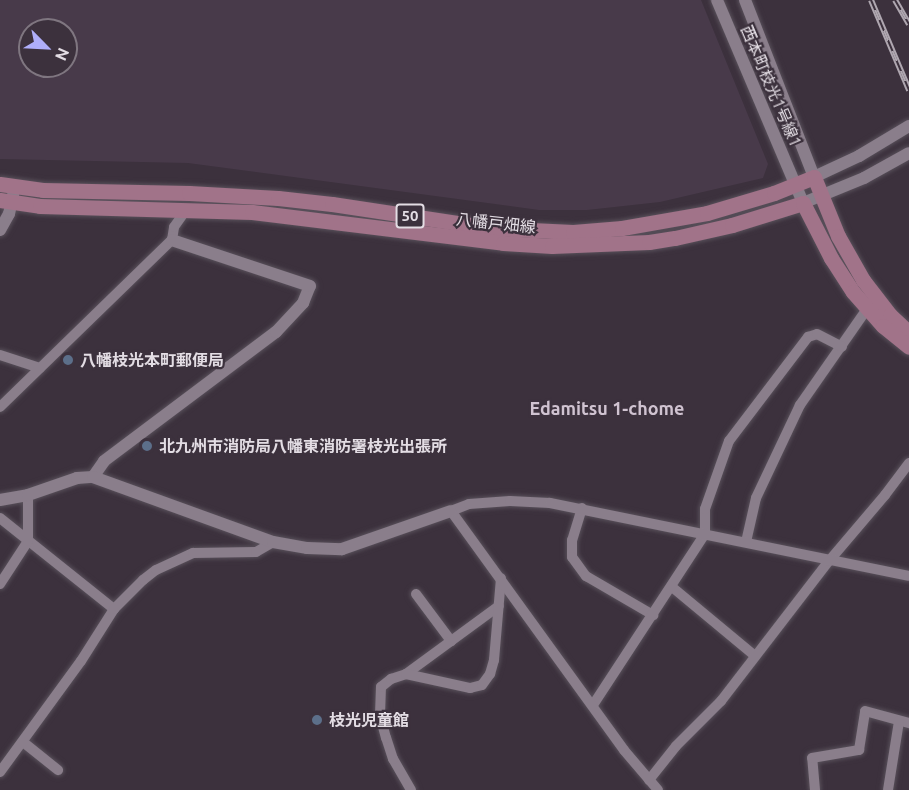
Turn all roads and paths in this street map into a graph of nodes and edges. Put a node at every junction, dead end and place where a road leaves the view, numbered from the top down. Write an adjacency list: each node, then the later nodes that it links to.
1 (717, 0): 6 (street, 西本町枝光1号線1)
2 (745, 0): 5 (street, 西本町枝光1号線1)
3 (909, 126): 5 (street, 八幡戸畑線)
4 (909, 153): 8 (street)
5 (814, 177): 6 (main road, 八幡戸畑線 / 50); 8 (main road)
6 (795, 185): 7 (main road, 八幡戸畑線 / 50); 9 (street, 西本町枝光1号線1)
7 (7, 193): 10 (main road, 八幡戸畑線 / 50); 11 (street)
8 (821, 197): 9 (street); 14 (main road)
9 (803, 203): 10 (main road, 八幡戸畑線 / 50); 13 (main road)
10 (186, 210): 12 (street)
11 (0, 230)
12 (172, 240): 18 (street); 21 (street)
13 (867, 309): 15 (street); 16 (main road)
14 (909, 333)
15 (842, 347): 27 (street); 30 (street)
16 (909, 347)
17 (0, 355): 18 (street)
18 (40, 368): 19 (street)
19 (0, 407)
20 (909, 463): 31 (street)
21 (93, 477): 22 (street); 29 (street)
22 (28, 495): 23 (street); 28 (street)
23 (0, 500)
24 (582, 508): 25 (street); 27 (street); 39 (street)
25 (451, 511): 29 (street); 33 (street)
26 (0, 518): 28 (street)
27 (705, 534): 30 (street); 35 (street)
28 (28, 541): 34 (street); 38 (street)
29 (273, 542): 38 (street)
30 (746, 542): 31 (street)
31 (829, 561): 32 (street); 41 (street)
32 (909, 576)
33 (501, 578): 37 (street); 43 (street)
34 (0, 584)
35 (672, 587): 39 (street); 41 (street)
36 (416, 594): 40 (street)
37 (499, 606): 40 (street); 42 (street)
38 (114, 609): 45 (street)
39 (653, 615): 43 (street)
40 (451, 641): 42 (street)
41 (755, 656): 48 (street)
42 (406, 675): 49 (street)
43 (593, 705): 48 (street)
44 (904, 722): 51 (street); 52 (street)
45 (23, 742): 46 (street); 47 (street)
46 (58, 770)
47 (0, 772)
48 (649, 780): 50 (street)
49 (411, 790)
50 (658, 790)
51 (815, 790)
52 (888, 790)

